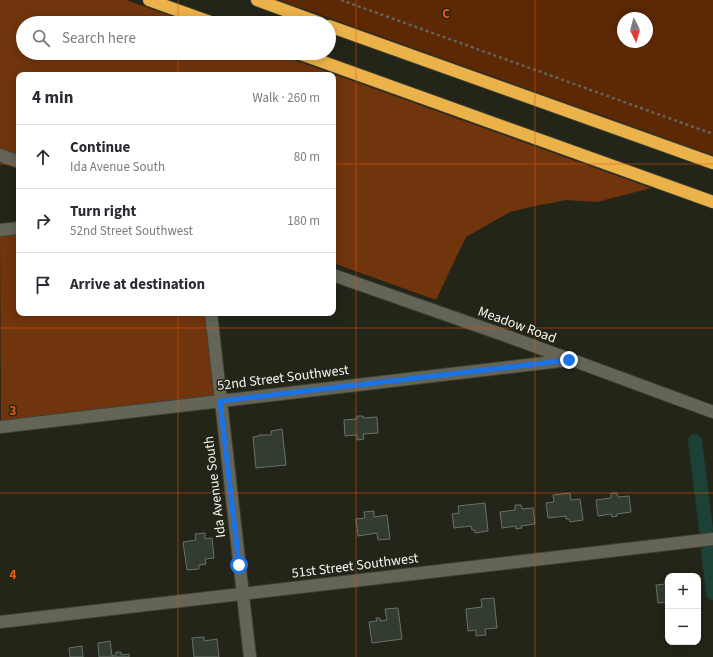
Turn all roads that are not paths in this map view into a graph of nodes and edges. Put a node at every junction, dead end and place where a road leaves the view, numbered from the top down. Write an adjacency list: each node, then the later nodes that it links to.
1 (149, 0): 3 (highway)
2 (257, 0): 4 (highway)
3 (194, 16)
4 (301, 16)
5 (336, 28): 9 (highway)
6 (317, 60): 10 (highway)
7 (0, 155): 8 (street)
8 (16, 161)
9 (713, 163)
10 (713, 202)
11 (16, 228): 12 (street)
12 (0, 230)
13 (336, 276): 15 (street, Meadow Road)
14 (211, 316): 16 (street, Ida Avenue South)
15 (569, 360): 16 (street, 52nd Street Southwest); 17 (street, Meadow Road)
16 (220, 401): 18 (street, 52nd Street Southwest); 20 (street, Ida Avenue South)
17 (713, 412)
18 (0, 427)
19 (713, 539): 20 (street, 51st Street Southwest)
20 (242, 594): 21 (street, 51st Street Southwest); 22 (street, Ida Avenue South)
21 (0, 622)
22 (250, 657)

